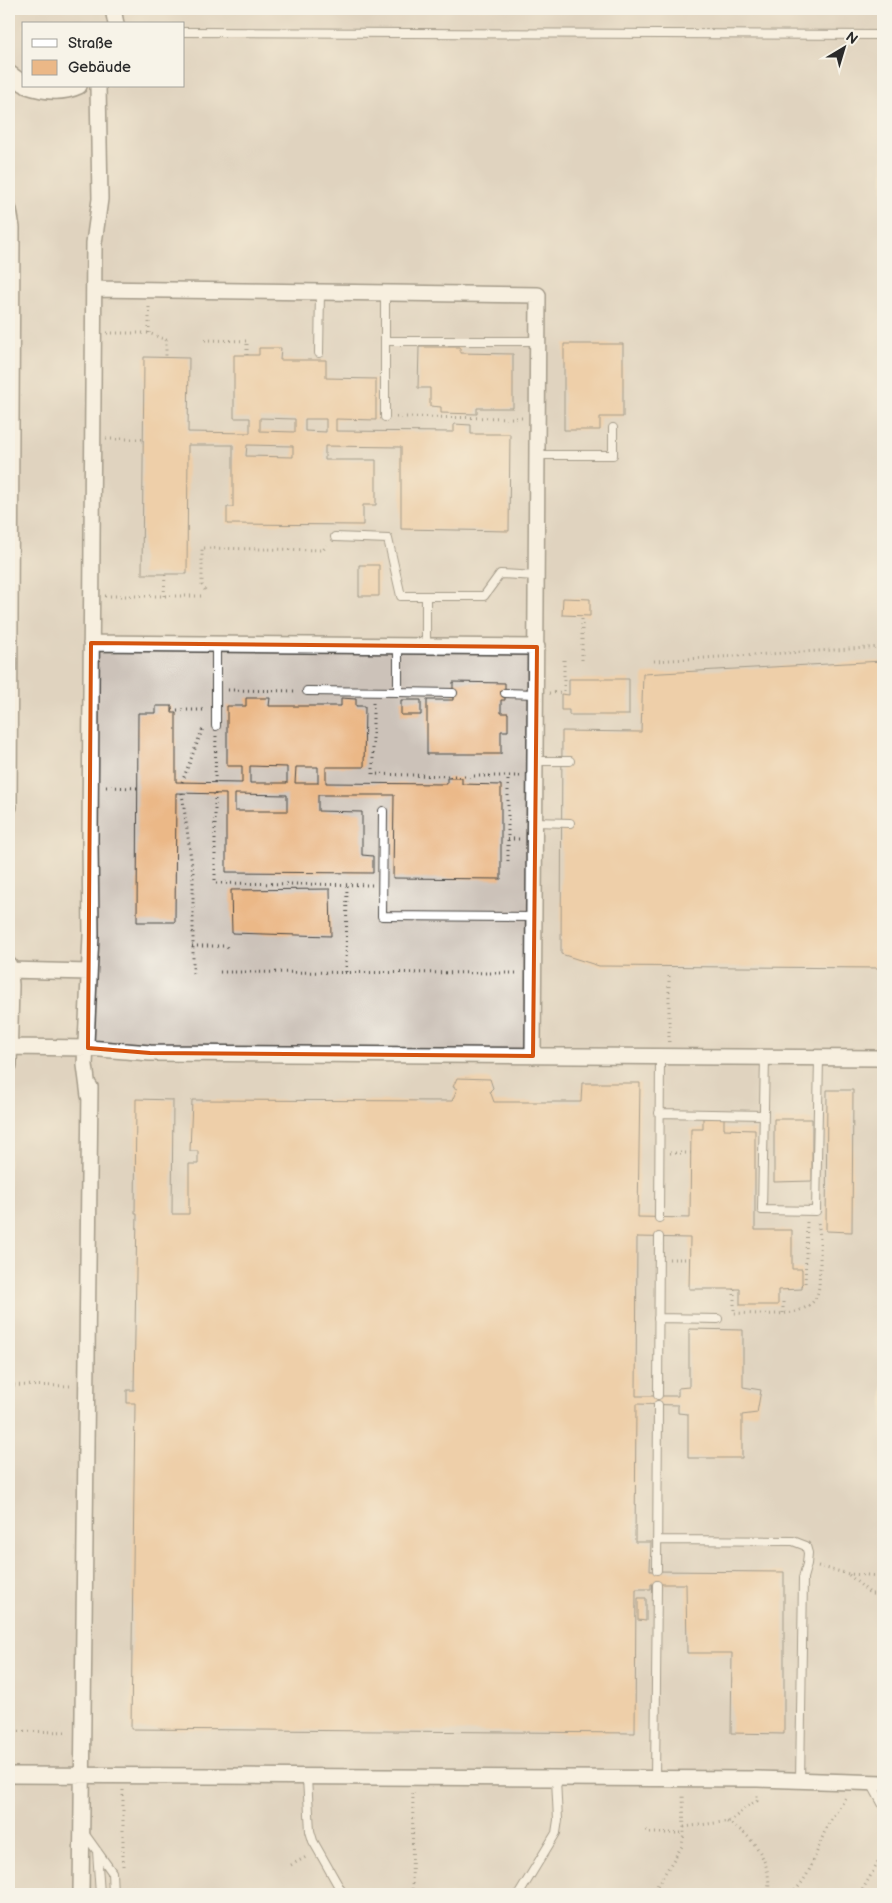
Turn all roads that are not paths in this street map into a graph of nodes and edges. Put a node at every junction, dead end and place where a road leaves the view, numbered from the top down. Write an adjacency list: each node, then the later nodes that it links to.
1 (113, 9): 2 (street)
2 (116, 22)
3 (185, 32): 4 (lane)
4 (883, 35)
5 (9, 73): 6 (street)
6 (22, 83)
7 (33, 88): 8 (street)
8 (71, 88)
9 (98, 88): 11 (street)
10 (9, 210): 14 (street)
11 (94, 289): 12 (street); 24 (street)
12 (320, 292): 13 (street); 17 (lane)
13 (385, 293): 15 (lane); 16 (street)
14 (10, 328): 29 (street)
15 (385, 341): 16 (lane); 18 (lane)
16 (538, 341): 20 (street)
17 (319, 353)
18 (385, 416)
19 (613, 428): 20 (lane)
20 (538, 454): 22 (street)
21 (335, 537): 23 (lane)
22 (537, 576): 23 (lane); 28 (street)
23 (426, 596): 27 (lane)
24 (91, 643): 25 (street); 44 (street)
25 (216, 644): 26 (street); 35 (lane)
26 (398, 646): 27 (street); 31 (lane)
27 (426, 646): 28 (street)
28 (537, 647): 34 (street)
29 (9, 659): 38 (street)
30 (307, 691): 31 (lane)
31 (398, 692): 32 (lane)
32 (453, 693)
33 (505, 694): 34 (lane)
34 (536, 694): 36 (street)
35 (216, 726)
36 (536, 761): 37 (lane); 40 (street)
37 (570, 761)
38 (9, 808)
39 (383, 811): 42 (lane)
40 (535, 822): 41 (lane); 42 (street)
41 (570, 823)
42 (534, 917): 47 (street)
43 (9, 968): 44 (street); 45 (street)
44 (89, 972): 46 (street)
45 (9, 1047): 46 (street); 52 (street)
46 (88, 1048): 47 (street); 65 (street)
47 (533, 1056): 48 (street)
48 (660, 1057): 49 (street); 53 (lane)
49 (765, 1057): 50 (street); 54 (lane)
50 (819, 1058): 51 (street); 54 (lane)
51 (883, 1058)
52 (9, 1065)
53 (659, 1113): 54 (lane); 55 (lane)
54 (764, 1115)
55 (659, 1218)
56 (659, 1237): 57 (lane)
57 (658, 1318): 58 (lane); 59 (lane)
58 (718, 1319)
59 (658, 1395)
60 (658, 1405): 61 (lane)
61 (657, 1540): 62 (lane); 69 (lane)
62 (657, 1570)
63 (657, 1585): 68 (lane)
64 (9, 1775): 65 (street)
65 (84, 1777): 66 (street); 72 (street)
66 (307, 1778): 67 (street); 77 (lane)
67 (556, 1778): 68 (street); 78 (lane)
68 (656, 1780): 69 (street)
69 (800, 1780): 70 (street)
70 (870, 1783): 71 (lane)
71 (883, 1806)
72 (82, 1831): 73 (lane); 74 (street)
73 (96, 1848): 75 (lane); 76 (lane)
74 (81, 1894)
75 (100, 1894)
76 (113, 1894)
77 (343, 1894)
78 (519, 1894)

